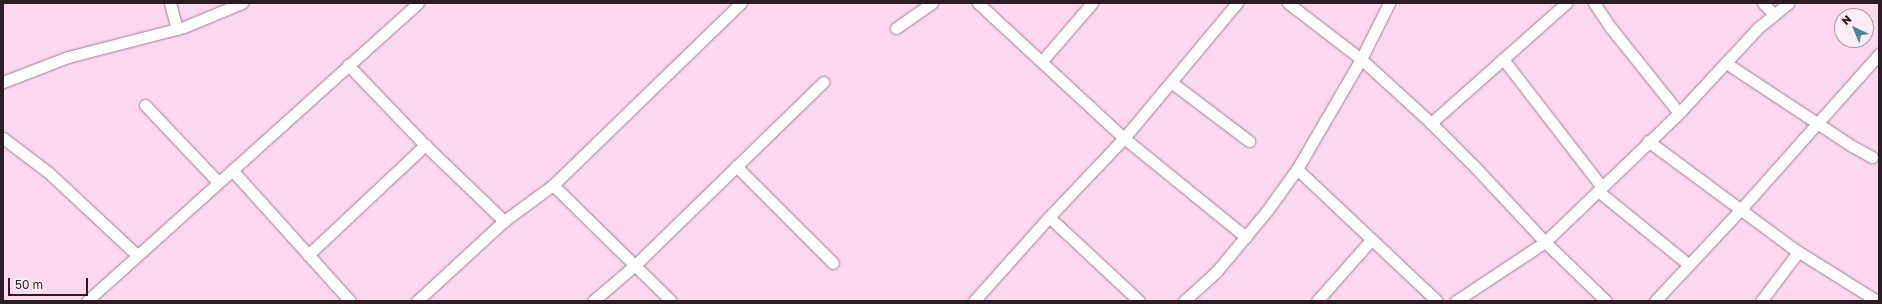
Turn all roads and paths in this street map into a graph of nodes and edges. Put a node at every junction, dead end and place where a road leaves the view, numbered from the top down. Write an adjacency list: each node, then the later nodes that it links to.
1 (170, 3): 17 (street)
2 (242, 3): 17 (street)
3 (418, 3): 23 (street)
4 (741, 3): 41 (street)
5 (932, 3): 16 (street)
6 (978, 3): 21 (street)
7 (1092, 3): 21 (street)
8 (1237, 3): 26 (street)
9 (1288, 3): 19 (street)
10 (1389, 3): 19 (street)
11 (1566, 3): 20 (street)
12 (1594, 3): 28 (street)
13 (1764, 3): 15 (street)
14 (1789, 3): 15 (street)
15 (1774, 15): 22 (street)
16 (896, 28)
17 (177, 29): 24 (street)
18 (1879, 54): 30 (street)
19 (1360, 59): 29 (street); 38 (street)
20 (1503, 59): 29 (street); 42 (street)
21 (1042, 61): 32 (street)
22 (1726, 63): 28 (street); 30 (street)
23 (348, 65): 35 (street); 39 (street)
24 (3, 82)
25 (823, 82): 37 (street)
26 (1171, 82): 32 (street); 33 (street)
27 (145, 105): 40 (street)
28 (1679, 113): 34 (street)
29 (1431, 123): 48 (street)
30 (1817, 123): 36 (street); 43 (street)
31 (3, 138): 50 (street)
32 (1124, 138): 44 (street); 46 (street)
33 (1249, 141)
34 (1648, 142): 42 (street); 43 (street)
35 (425, 145): 45 (street); 51 (street)
36 (1872, 157)
37 (736, 166): 52 (street); 54 (street)
38 (1296, 169): 46 (street); 47 (street)
39 (232, 170): 40 (street); 51 (street)
40 (218, 182): 50 (street)
41 (553, 185): 45 (street); 54 (street)
42 (1600, 189): 48 (street); 53 (street)
43 (1741, 209): 49 (street); 53 (street)
44 (1048, 217): 62 (street); 63 (street)
45 (504, 221): 59 (street)
46 (1246, 237): 55 (street)
47 (1371, 240): 64 (street); 65 (street)
48 (1545, 242): 66 (street); 67 (street)
49 (1798, 252): 56 (street); 69 (street)
50 (137, 255): 57 (street)
51 (308, 255): 58 (street)
52 (833, 263)
53 (1689, 265): 68 (street)
54 (634, 266): 60 (street); 61 (street)
55 (1190, 299)
56 (1874, 300)
57 (87, 301)
58 (350, 301)
59 (418, 301)
60 (593, 301)
61 (671, 301)
62 (974, 301)
63 (1139, 301)
64 (1317, 301)
65 (1437, 301)
66 (1456, 301)
67 (1606, 301)
68 (1655, 301)
69 (1761, 301)

